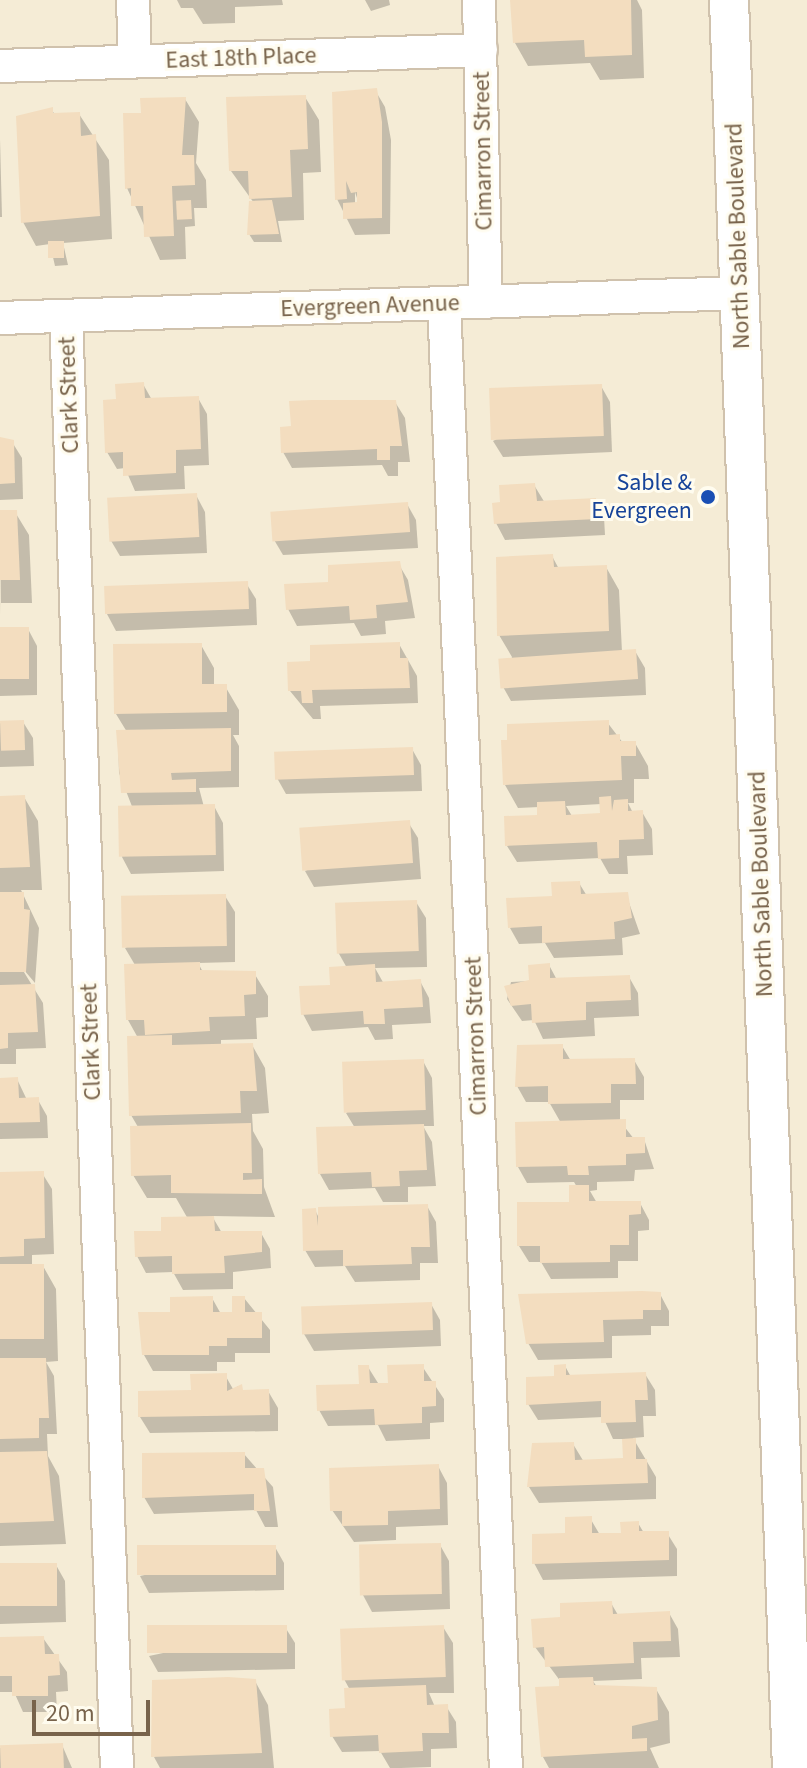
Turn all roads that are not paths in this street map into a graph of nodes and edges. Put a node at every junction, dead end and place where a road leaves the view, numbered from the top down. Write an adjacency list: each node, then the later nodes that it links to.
1 (133, 0): 5 (street)
2 (479, 0): 4 (street, Cimarron Street)
3 (729, 0): 7 (street, North Sable Boulevard)
4 (481, 50): 5 (street, East 18th Place); 8 (street, Cimarron Street)
5 (135, 61): 6 (street, East 18th Place)
6 (0, 66)
7 (741, 293): 8 (street, Evergreen Avenue); 14 (street, North Sable Boulevard)
8 (486, 302): 9 (street, Evergreen Avenue)
9 (444, 303): 10 (street, Evergreen Avenue); 13 (street, Cimarron Street)
10 (66, 316): 11 (street, Evergreen Avenue); 12 (street, Clark Street)
11 (0, 318)
12 (117, 1768)
13 (506, 1768)
14 (792, 1768)

